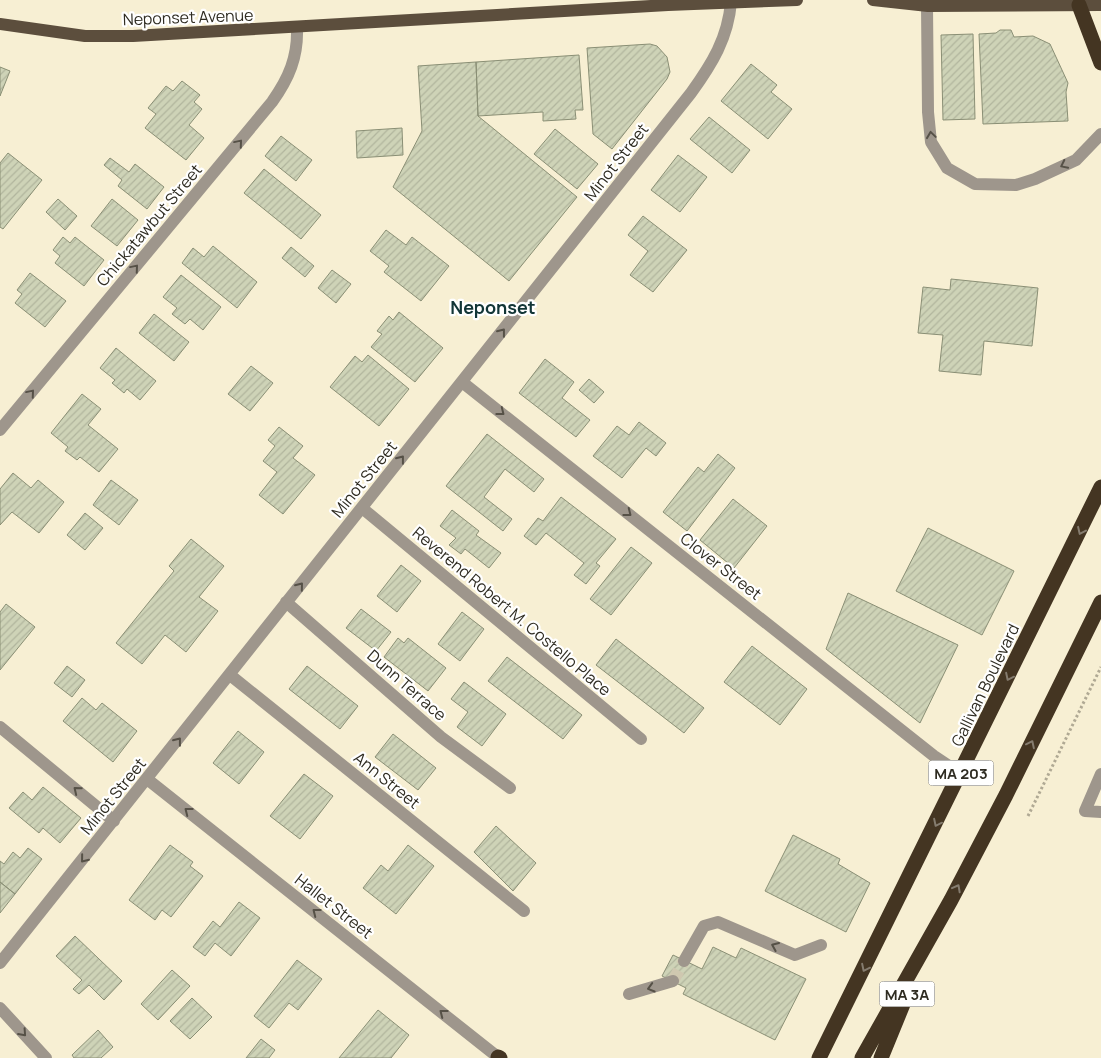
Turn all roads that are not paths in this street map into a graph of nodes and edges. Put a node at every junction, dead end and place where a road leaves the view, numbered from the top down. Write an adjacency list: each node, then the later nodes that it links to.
1 (797, 0): 3 (main road, Neponset Avenue)
2 (872, 0): 7 (main road)
3 (731, 2): 5 (main road, Neponset Avenue); 12 (street, Minot Street, one-way to 3)
4 (1078, 2): 6 (main road); 7 (main road); 10 (highway)
5 (648, 3): 9 (main road, Neponset Avenue)
6 (1101, 5)
7 (927, 6): 11 (street, one-way to 7)
8 (0, 24): 9 (main road, Neponset Avenue)
9 (297, 28): 13 (street, Chickatawbut Street, one-way to 9)
10 (1101, 63)
11 (1101, 134)
12 (462, 382): 15 (street, Minot Street, one-way to 12); 21 (street, Clover Street, one-way to 21)
13 (0, 430)
14 (1101, 487): 21 (highway, Gallivan Boulevard / MA 203, one-way to 21)
15 (362, 508): 16 (street, Minot Street, one-way to 15); 20 (street, Reverend Robert M. Costello Place)
16 (286, 602): 18 (street, Minot Street); 24 (street, Dunn Terrace)
17 (1101, 602): 28 (highway, MA 3A, one-way to 17)
18 (230, 675): 23 (street, Minot Street, one-way to 18); 27 (street, Ann Street)
19 (0, 727): 26 (street, one-way to 19)
20 (641, 739)
21 (961, 774): 37 (highway, Gallivan Boulevard / MA 203, one-way to 37)
22 (1101, 774): 25 (street)
23 (147, 779): 26 (street, Minot Street); 36 (street, Hallet Street, one-way to 23)
24 (510, 788)
25 (1101, 812)
26 (114, 821): 31 (street, Minot Street, one-way to 31)
27 (524, 911)
28 (933, 931): 38 (highway); 39 (highway, MA 3A)
29 (821, 945): 30 (street, one-way to 30)
30 (684, 961)
31 (0, 964)
32 (672, 982): 33 (street, one-way to 33)
33 (629, 994)
34 (0, 1008): 35 (street, one-way to 35)
35 (46, 1058)
36 (499, 1058)
37 (819, 1058)
38 (862, 1058)
39 (882, 1058)

